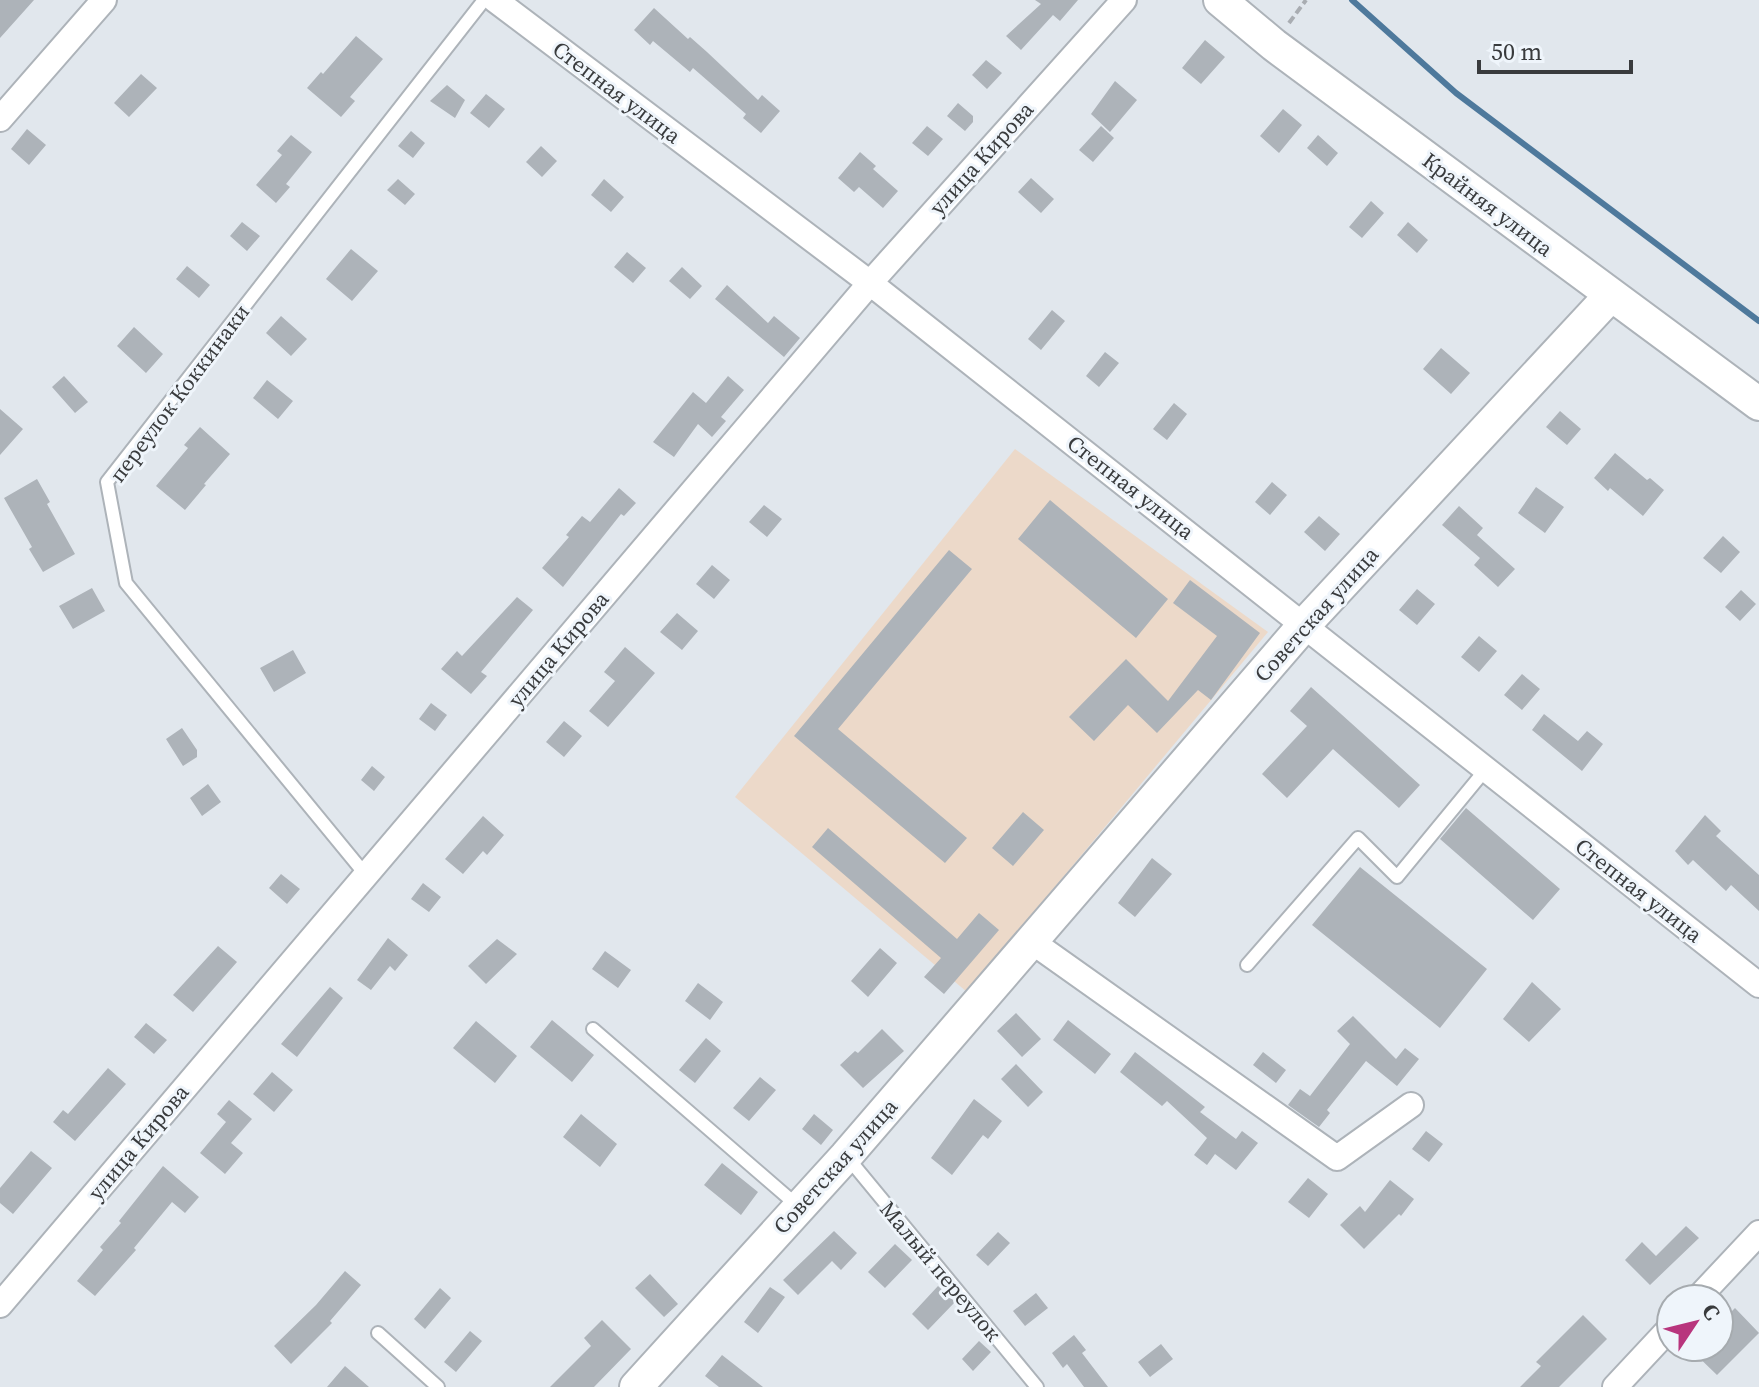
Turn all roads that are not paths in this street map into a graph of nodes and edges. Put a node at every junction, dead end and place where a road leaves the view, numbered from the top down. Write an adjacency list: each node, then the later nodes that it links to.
1 (104, 0): 6 (street)
2 (484, 0): 12 (lane, переулок Коккинаки)
3 (495, 0): 7 (street, Степная улица)
4 (1124, 0): 7 (street, улица Кирова)
5 (1220, 0): 8 (street, Крайняя улица)
6 (0, 119)
7 (870, 283): 10 (street, Степная улица); 12 (street, улица Кирова)
8 (1610, 296): 9 (street, Крайняя улица); 10 (street, Советская улица)
9 (1759, 404)
10 (1305, 624): 11 (street, Степная улица); 13 (street, Советская улица)
11 (1486, 769): 14 (lane); 15 (street, Степная улица)
12 (365, 874): 22 (street, улица Кирова)
13 (1031, 941): 17 (street); 18 (street, Советская улица)
14 (1247, 965)
15 (1759, 985)
16 (593, 1029): 19 (lane)
17 (1411, 1105)
18 (846, 1156): 19 (street, Советская улица); 27 (lane, Малый переулок)
19 (799, 1207): 26 (street, Советская улица)
20 (1759, 1233): 21 (street)
21 (1712, 1283)
22 (0, 1305)
23 (378, 1333): 25 (lane)
24 (1655, 1344): 28 (street)
25 (438, 1387)
26 (636, 1387)
27 (1037, 1387)
28 (1615, 1387)

